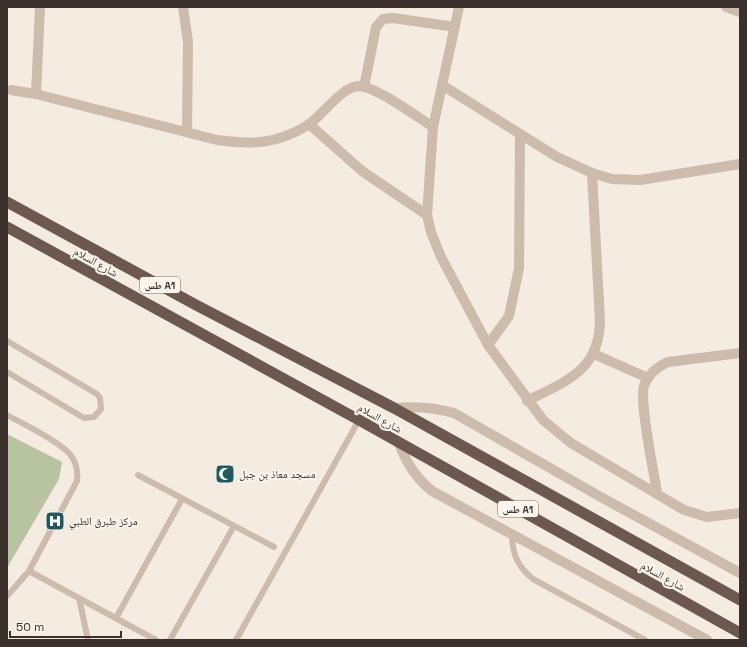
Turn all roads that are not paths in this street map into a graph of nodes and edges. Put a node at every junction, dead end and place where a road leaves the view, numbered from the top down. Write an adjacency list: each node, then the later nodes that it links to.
1 (40, 7): 10 (street)
2 (459, 7): 6 (street)
3 (726, 7): 5 (street)
4 (184, 8): 13 (street)
5 (740, 12)
6 (455, 27): 7 (street); 8 (street)
7 (442, 85): 12 (street); 14 (street)
8 (364, 87): 11 (street); 12 (street)
9 (11, 90): 10 (street)
10 (36, 94): 13 (street)
11 (309, 124): 13 (street); 18 (street)
12 (433, 127): 18 (street)
13 (187, 132)
14 (520, 134): 16 (street); 21 (street)
15 (740, 164): 16 (street)
16 (592, 173): 23 (street)
17 (7, 202): 27 (highway, شارع السلام / طس A1)
18 (427, 215): 21 (street)
19 (7, 227): 29 (highway, شارع السلام / طس A1)
20 (7, 341): 24 (lane)
21 (488, 345): 26 (street)
22 (740, 352): 25 (street)
23 (594, 354): 25 (street); 26 (street)
24 (7, 374)
25 (648, 378): 32 (street)
26 (527, 400): 32 (street)
27 (394, 408): 39 (street); 42 (highway, شارع السلام)
28 (7, 415): 38 (lane)
29 (359, 420): 30 (highway, شارع السلام / طس A1); 49 (lane)
30 (399, 443): 36 (street); 44 (highway, شارع السلام / طس A1)
31 (138, 475): 33 (lane)
32 (657, 493): 34 (street)
33 (182, 499): 35 (lane); 43 (lane)
34 (740, 513)
35 (234, 526): 37 (lane); 48 (lane)
36 (512, 534): 45 (street); 50 (lane)
37 (274, 547)
38 (29, 571): 40 (lane); 41 (lane)
39 (740, 574)
40 (7, 596)
41 (79, 598): 43 (lane); 46 (lane)
42 (740, 600)
43 (116, 618): 47 (lane)
44 (740, 633)
45 (701, 639)
46 (88, 640)
47 (156, 640)
48 (170, 640)
49 (236, 640)
50 (645, 640)

